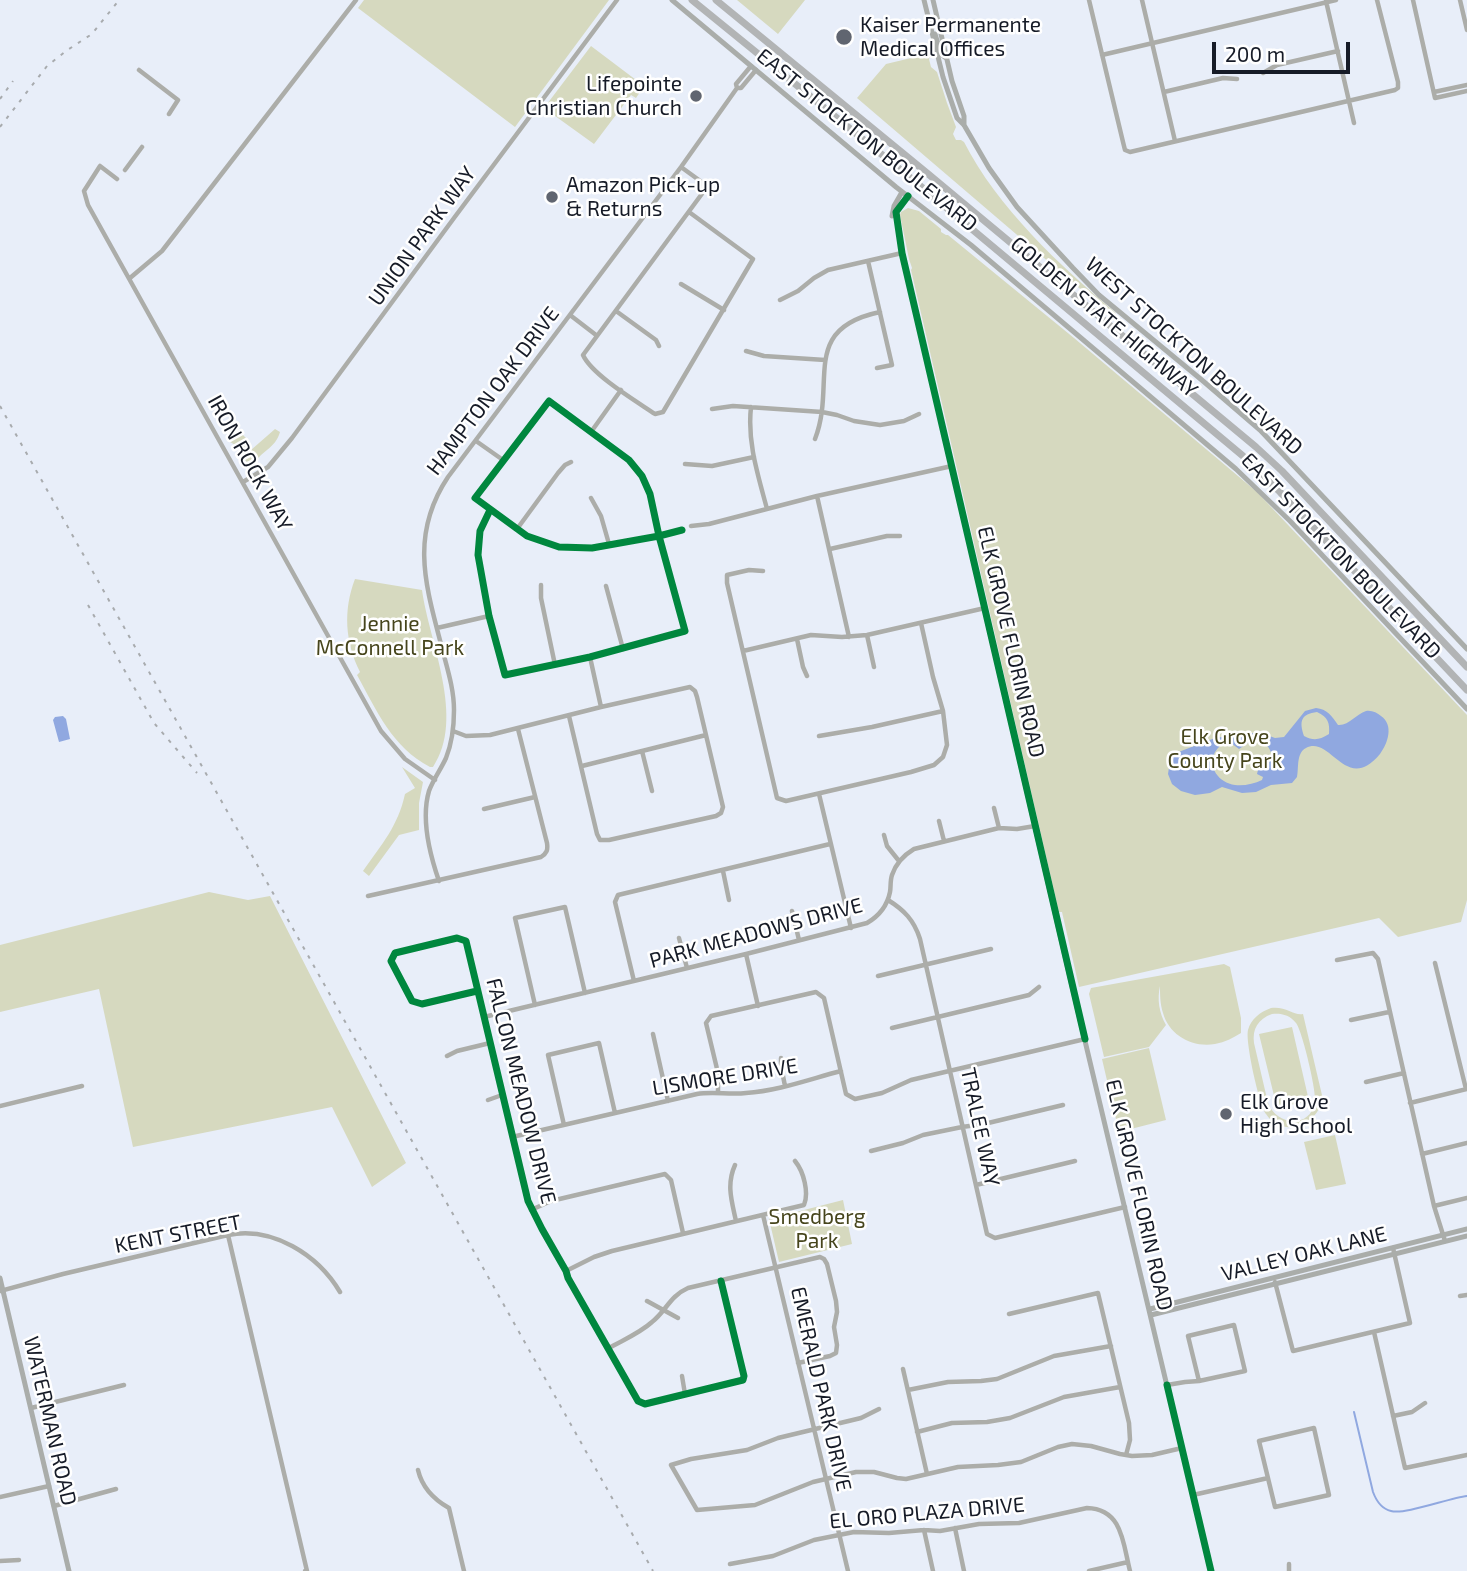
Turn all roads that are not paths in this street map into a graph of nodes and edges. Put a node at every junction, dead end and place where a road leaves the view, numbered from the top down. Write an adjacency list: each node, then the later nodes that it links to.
1 (356, 0): 44 (street)
2 (617, 0): 69 (street, UNION PARK WAY)
3 (672, 0): 22 (main road, EAST STOCKTON BOULEVARD)
4 (692, 0): 99 (highway, GOLDEN STATE HIGHWAY)
5 (716, 0): 97 (highway, GOLDEN STATE HIGHWAY)
6 (924, 0): 15 (main road)
7 (933, 0): 20 (main road)
8 (1089, 0): 19 (street)
9 (1142, 0): 17 (street)
10 (1336, 0): 14 (street)
11 (1377, 0): 31 (street)
12 (1413, 0): 30 (street)
13 (1460, 0): 16 (street)
14 (1326, 1): 17 (street); 18 (street)
15 (931, 29): 20 (main road); 21 (main road)
16 (1467, 30)
17 (1152, 43): 19 (street); 29 (street)
18 (1338, 51): 24 (street); 31 (street)
19 (1102, 55): 35 (street)
20 (946, 58): 27 (main road)
21 (939, 62): 27 (main road); 34 (main road)
22 (753, 68): 37 (street, HAMPTON OAK DRIVE); 40 (main road, EAST STOCKTON BOULEVARD)
23 (139, 70): 32 (street)
24 (1263, 74)
25 (1237, 79): 29 (street)
26 (1467, 85): 30 (street)
27 (955, 90): 34 (main road)
28 (1467, 91): 30 (street)
29 (1164, 92): 35 (street)
30 (1435, 95)
31 (1348, 100): 33 (street); 35 (street)
32 (169, 114)
33 (1354, 123)
34 (964, 125): 92 (main road, WEST STOCKTON BOULEVARD)
35 (1175, 141)
36 (142, 147): 38 (street)
37 (681, 167): 41 (street); 50 (street, HAMPTON OAK DRIVE)
38 (124, 170)
39 (117, 179): 44 (street, IRON ROCK WAY)
40 (905, 194): 42 (main road, ELK GROVE FLORIN ROAD); 101 (main road, EAST STOCKTON BOULEVARD)
41 (689, 212): 47 (street); 48 (street)
42 (902, 253): 43 (street); 68 (main road, ELK GROVE FLORIN ROAD)
43 (868, 261): 46 (street); 49 (street)
44 (130, 278): 69 (street, IRON ROCK WAY)
45 (681, 284): 47 (street)
46 (780, 300)
47 (724, 310): 56 (street)
48 (616, 311): 51 (street); 52 (street)
49 (880, 312): 54 (street); 55 (street)
50 (569, 315): 51 (street); 63 (street, HAMPTON OAK DRIVE)
51 (596, 335): 56 (street)
52 (659, 346)
53 (746, 351): 54 (street)
54 (825, 360): 59 (street)
55 (877, 368)
56 (621, 390): 61 (street)
57 (751, 407): 58 (street); 59 (street); 64 (street)
58 (712, 409)
59 (822, 412): 60 (street); 62 (street)
60 (919, 414)
61 (591, 432): 65 (street); 77 (street)
62 (815, 439)
63 (476, 441): 65 (street); 87 (street, HAMPTON OAK DRIVE)
64 (754, 457): 67 (street); 72 (street)
65 (503, 460): 73 (street)
66 (571, 462): 75 (street)
67 (685, 464)
68 (952, 466): 70 (street); 84 (main road, ELK GROVE FLORIN ROAD)
69 (243, 482): 110 (street, IRON ROCK WAY)
70 (817, 496): 72 (street); 80 (street)
71 (591, 498): 79 (street)
72 (767, 509): 74 (street)
73 (490, 510): 75 (street); 85 (street)
74 (691, 526)
75 (517, 529): 79 (street)
76 (682, 530): 77 (street)
77 (659, 536): 79 (street); 91 (street)
78 (900, 536): 80 (street)
79 (609, 544)
80 (830, 549): 89 (street)
81 (763, 571): 93 (street)
82 (541, 585): 95 (street)
83 (606, 586): 91 (street)
84 (985, 607): 86 (street); 117 (main road, ELK GROVE FLORIN ROAD)
85 (489, 616): 87 (street); 95 (street)
86 (921, 623): 88 (street); 102 (street)
87 (437, 628): 105 (street, HAMPTON OAK DRIVE)
88 (867, 635): 89 (street); 96 (street)
89 (849, 637): 90 (street)
90 (797, 639): 93 (street); 98 (street)
91 (623, 649): 94 (street)
92 (1467, 649)
93 (743, 651): 112 (street)
94 (590, 657): 95 (street); 100 (street)
95 (555, 665)
96 (874, 667)
97 (1467, 667)
98 (807, 676)
99 (1467, 690)
100 (601, 707): 103 (street); 106 (street)
101 (1467, 709)
102 (943, 711): 107 (street); 112 (street)
103 (569, 716): 104 (street); 109 (street)
104 (518, 729): 105 (street); 113 (street)
105 (453, 731): 110 (street, HAMPTON OAK DRIVE)
106 (706, 735): 108 (street); 109 (street)
107 (819, 736)
108 (642, 751): 109 (street); 111 (street)
109 (582, 766)
110 (435, 780): 124 (street, HAMPTON OAK DRIVE)
111 (652, 791)
112 (819, 794): 121 (street)
113 (535, 797): 115 (street); 124 (street)
114 (994, 808): 118 (street)
115 (484, 809)
116 (939, 821): 120 (street)
117 (1036, 825): 118 (street); 151 (main road, ELK GROVE FLORIN ROAD)
118 (999, 828): 120 (street)
119 (884, 835): 122 (street)
120 (944, 841): 122 (street)
121 (831, 844): 123 (street); 129 (street)
122 (900, 861): 127 (street, PARK MEADOWS DRIVE)
123 (723, 871): 126 (street); 139 (street)
124 (439, 881): 125 (street)
125 (368, 896)
126 (729, 900)
127 (888, 900): 129 (street, PARK MEADOWS DRIVE); 136 (street, TRALEE WAY)
128 (792, 911): 131 (street)
129 (851, 928): 131 (street, PARK MEADOWS DRIVE)
130 (680, 938): 137 (street)
131 (799, 940): 133 (street, PARK MEADOWS DRIVE)
132 (991, 949): 136 (street)
133 (746, 954): 137 (street, PARK MEADOWS DRIVE); 144 (street)
134 (1337, 960): 145 (street)
135 (1434, 963): 161 (street)
136 (926, 965): 138 (street); 147 (street, TRALEE WAY)
137 (687, 968): 139 (street, PARK MEADOWS DRIVE)
138 (878, 976)
139 (634, 981): 142 (street, PARK MEADOWS DRIVE)
140 (1039, 987): 147 (street)
141 (477, 991): 141 (street, FALCON MEADOW DRIVE); 146 (street, FALCON MEADOW DRIVE)
142 (585, 993): 143 (street, PARK MEADOWS DRIVE); 143 (street)
143 (535, 1005): 146 (street, PARK MEADOWS DRIVE)
144 (758, 1006): 155 (street); 162 (street)
145 (1390, 1012): 148 (street); 157 (street)
146 (484, 1017): 152 (street, FALCON MEADOW DRIVE)
147 (939, 1017): 149 (street); 156 (street, TRALEE WAY)
148 (1351, 1020)
149 (892, 1028)
150 (653, 1034): 165 (street)
151 (1085, 1039): 156 (street); 181 (main road, ELK GROVE FLORIN ROAD)
152 (490, 1043): 153 (street); 163 (street, FALCON MEADOW DRIVE)
153 (447, 1056)
154 (781, 1058): 160 (street)
155 (841, 1071): 156 (street); 160 (street, LISMORE DRIVE)
156 (951, 1071): 171 (street, TRALEE WAY)
157 (1404, 1073): 158 (street); 166 (street)
158 (1366, 1082)
159 (82, 1086): 167 (street)
160 (785, 1086): 162 (street, LISMORE DRIVE)
161 (1466, 1089): 166 (street)
162 (718, 1092): 165 (street, LISMORE DRIVE)
163 (502, 1095): 164 (street); 172 (street, FALCON MEADOW DRIVE)
164 (488, 1100)
165 (668, 1101): 169 (street, LISMORE DRIVE)
166 (1410, 1103): 175 (street)
167 (0, 1105)
168 (1063, 1105): 171 (street)
169 (615, 1113): 170 (street, LISMORE DRIVE); 170 (street)
170 (564, 1125): 172 (street, LISMORE DRIVE)
171 (962, 1127): 174 (street); 179 (street, TRALEE WAY)
172 (512, 1137): 183 (street, FALCON MEADOW DRIVE)
173 (1467, 1143): 175 (street)
174 (871, 1151)
175 (1422, 1154): 182 (street)
176 (795, 1161): 184 (street)
177 (1075, 1161): 179 (street)
178 (735, 1166): 185 (street)
179 (976, 1185): 181 (street, TRALEE WAY)
180 (1467, 1198): 182 (street)
181 (1125, 1206): 203 (main road, ELK GROVE FLORIN ROAD)
182 (1434, 1206): 190 (street)
183 (531, 1210): 187 (street); 193 (street, FALCON MEADOW DRIVE)
184 (763, 1215): 185 (street); 192 (street, EMERALD PARK DRIVE)
185 (736, 1221): 187 (street)
186 (1467, 1228): 190 (main road, VALLEY OAK LANE)
187 (683, 1233): 193 (street)
188 (228, 1235): 197 (street, KENT STREET); 198 (street, KENT STREET); 244 (street)
189 (1467, 1236): 190 (main road, VALLEY OAK LANE)
190 (1444, 1238): 191 (main road, VALLEY OAK LANE)
191 (1394, 1251): 196 (main road, VALLEY OAK LANE); 206 (street)
192 (775, 1267): 195 (street); 209 (street, EMERALD PARK DRIVE); 209 (street)
193 (566, 1271): 208 (street, FALCON MEADOW DRIVE)
194 (0, 1278): 197 (main road, WATERMAN ROAD)
195 (721, 1281): 202 (street); 217 (street, FALCON MEADOW DRIVE)
196 (1275, 1281): 203 (main road, VALLEY OAK LANE); 206 (street)
197 (1, 1290): 219 (main road, WATERMAN ROAD)
198 (340, 1292)
199 (1467, 1295): 200 (street)
200 (1460, 1296)
201 (647, 1301): 202 (street)
202 (663, 1310): 205 (street); 208 (street)
203 (1150, 1312): 214 (main road, ELK GROVE FLORIN ROAD)
204 (1009, 1314): 207 (street)
205 (678, 1318)
206 (1374, 1332): 221 (street)
207 (1111, 1346): 215 (street); 216 (street)
208 (609, 1348): 217 (street, FALCON MEADOW DRIVE)
209 (798, 1363): 222 (street, EMERALD PARK DRIVE)
210 (903, 1369): 216 (street)
211 (682, 1376): 217 (street)
212 (1199, 1381): 212 (street); 214 (street)
213 (124, 1385): 219 (street)
214 (1167, 1385): 224 (main road, ELK GROVE FLORIN ROAD)
215 (1120, 1387): 223 (street); 225 (street)
216 (908, 1390): 223 (street)
217 (685, 1394)
218 (1425, 1404): 221 (street)
219 (31, 1408): 231 (main road, WATERMAN ROAD)
220 (879, 1409): 222 (street)
221 (1393, 1416): 226 (street)
222 (814, 1430): 230 (street, EMERALD PARK DRIVE); 230 (street)
223 (918, 1432): 228 (street)
224 (1182, 1448): 225 (street); 233 (main road, ELK GROVE FLORIN ROAD)
225 (1126, 1455): 228 (street)
226 (1467, 1455)
227 (418, 1470): 245 (street)
228 (927, 1474): 230 (street)
229 (1268, 1478): 229 (street); 233 (street)
230 (826, 1479): 238 (street, EMERALD PARK DRIVE)
231 (49, 1486): 234 (street); 235 (main road, WATERMAN ROAD)
232 (116, 1489): 235 (street)
233 (1193, 1495): 251 (main road, ELK GROVE FLORIN ROAD)
234 (0, 1497)
235 (54, 1506): 243 (main road, WATERMAN ROAD)
236 (954, 1528): 237 (street, EL ORO PLAZA DRIVE); 241 (street, EL ORO PLAZA DRIVE); 248 (street)
237 (924, 1530): 238 (street, EL ORO PLAZA DRIVE); 247 (street)
238 (839, 1535): 242 (street, EL ORO PLAZA DRIVE); 246 (street, EMERALD PARK DRIVE)
239 (19, 1560): 240 (street)
240 (0, 1561)
241 (1128, 1562): 249 (street); 250 (street, EL ORO PLAZA DRIVE)
242 (730, 1564)
243 (69, 1571)
244 (305, 1571)
245 (464, 1571)
246 (848, 1571)
247 (933, 1571)
248 (964, 1571)
249 (1090, 1571)
250 (1130, 1571)
251 (1211, 1571)

